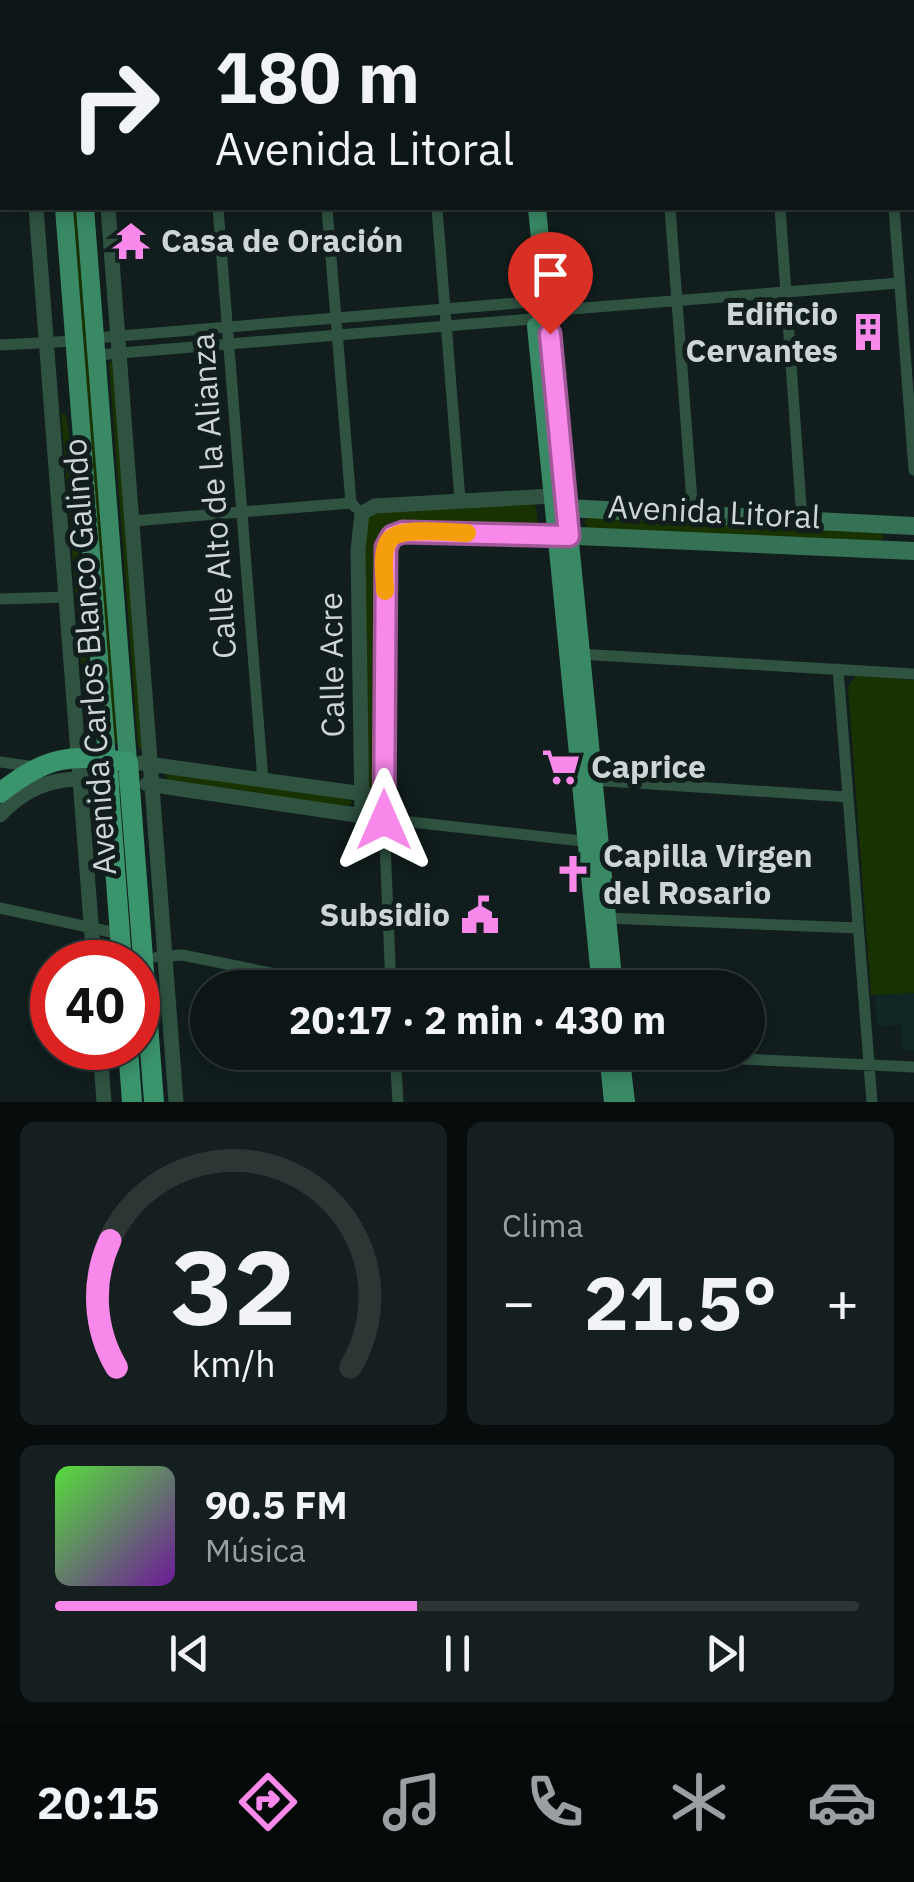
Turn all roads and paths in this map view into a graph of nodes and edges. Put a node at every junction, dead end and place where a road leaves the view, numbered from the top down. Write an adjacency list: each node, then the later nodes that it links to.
1 (36, 210): 28 (street, Avenida Carlos Blanco Galindo)
2 (64, 210): 27 (main road, Avenida Carlos Blanco Galindo)
3 (85, 210): 31 (main road, Avenida Carlos Blanco Galindo)
4 (108, 210): 26 (street, Avenida Carlos Blanco Galindo)
5 (218, 210): 23 (street, Calle Alto de la Alianza)
6 (327, 210): 22 (street, Calle Acre)
7 (438, 210): 20 (street)
8 (525, 210): 21 (main road)
9 (537, 210): 21 (main road)
10 (670, 210): 19 (street)
11 (780, 210): 16 (street)
12 (894, 210): 14 (street)
13 (914, 267): 14 (lane)
14 (898, 268): 15 (street)
15 (899, 283): 16 (street); 18 (street)
16 (786, 292): 19 (street); 39 (street)
17 (914, 298): 18 (lane)
18 (900, 299): 33 (street)
19 (678, 300): 21 (street); 38 (street)
20 (444, 310): 21 (street); 22 (street); 24 (street)
21 (541, 310): 24 (street); 35 (main road)
22 (336, 317): 23 (street); 25 (street, Calle Acre)
23 (228, 326): 26 (street); 29 (street, Calle Alto de la Alianza)
24 (446, 327): 25 (street); 34 (street)
25 (337, 335): 29 (street); 36 (street, Calle Acre)
26 (118, 336): 31 (street); 32 (street, Avenida Carlos Blanco Galindo)
27 (74, 340): 28 (street); 54 (main road, Avenida Carlos Blanco Galindo)
28 (46, 342): 30 (street); 45 (street, Avenida Carlos Blanco Galindo)
29 (229, 343): 32 (street); 37 (street, Calle Alto de la Alianza)
30 (0, 345)
31 (96, 346): 32 (street); 55 (main road, Avenida Carlos Blanco Galindo)
32 (119, 353): 40 (street, Avenida Carlos Blanco Galindo)
33 (914, 470)
34 (460, 500): 35 (street, Avenida Litoral); 36 (street, Avenida Litoral)
35 (561, 500): 38 (main road, Avenida Litoral); 42 (main road)
36 (356, 508): 37 (street, Avenida Litoral); 60 (street, Calle Acre)
37 (243, 512): 40 (street, Avenida Litoral); 57 (street, Calle Alto de la Alianza)
38 (693, 515): 39 (main road, Avenida Litoral)
39 (802, 520): 41 (main road, Avenida Litoral)
40 (133, 521): 51 (street, Avenida Carlos Blanco Galindo)
41 (914, 526)
42 (562, 535): 43 (street, Avenida Litoral); 44 (main road, Avenida Litoral); 47 (main road)
43 (392, 536): 62 (street, Calle Acre)
44 (914, 551)
45 (66, 597): 46 (street); 52 (street, Avenida Carlos Blanco Galindo)
46 (0, 599)
47 (573, 654): 48 (street); 56 (main road); 66 (main road)
48 (838, 669): 49 (street); 61 (street)
49 (914, 674)
50 (0, 762): 53 (street)
51 (151, 765): 55 (street); 57 (street); 58 (street, Avenida Carlos Blanco Galindo)
52 (79, 766): 53 (highway); 54 (highway); 63 (street); 69 (street, Avenida Carlos Blanco Galindo)
53 (37, 768): 59 (highway)
54 (107, 769): 55 (highway); 71 (highway, Avenida Carlos Blanco Galindo)
55 (129, 772): 58 (street); 74 (highway, Avenida Carlos Blanco Galindo)
56 (592, 780): 61 (street); 66 (main road)
57 (262, 781): 60 (street)
58 (153, 785): 64 (street); 75 (street, Avenida Carlos Blanco Galindo)
59 (0, 792)
60 (362, 794): 62 (street); 64 (street, Calle Acre)
61 (848, 796): 70 (street)
62 (385, 798): 65 (street, Calle Acre)
63 (0, 815)
64 (362, 816): 65 (street)
65 (384, 820): 66 (street); 80 (street, Calle Acre)
66 (592, 842): 68 (main road); 81 (main road)
67 (0, 908): 69 (street)
68 (606, 918): 70 (street); 82 (main road)
69 (92, 927): 71 (street); 72 (street, Avenida Carlos Blanco Galindo)
70 (858, 928): 84 (street)
71 (120, 934): 73 (highway, Avenida Carlos Blanco Galindo)
72 (93, 940)
73 (123, 940)
74 (132, 940)
75 (165, 956): 76 (street); 77 (street); 95 (street, Avenida Carlos Blanco Galindo)
76 (160, 957)
77 (236, 967): 78 (lane); 79 (street)
78 (236, 970)
79 (251, 970)
80 (390, 970)
81 (600, 970)
82 (612, 970)
83 (765, 1059): 84 (street)
84 (869, 1064): 85 (street); 99 (street)
85 (914, 1066)
86 (102, 1070): 92 (street)
87 (130, 1070): 93 (highway)
88 (149, 1070): 94 (highway, Avenida Carlos Blanco Galindo)
89 (396, 1070): 96 (street)
90 (615, 1070): 97 (main road)
91 (619, 1070): 98 (main road)
92 (104, 1102)
93 (132, 1102)
94 (154, 1102)
95 (176, 1102)
96 (398, 1102)
97 (614, 1102)
98 (626, 1102)
99 (872, 1102)

